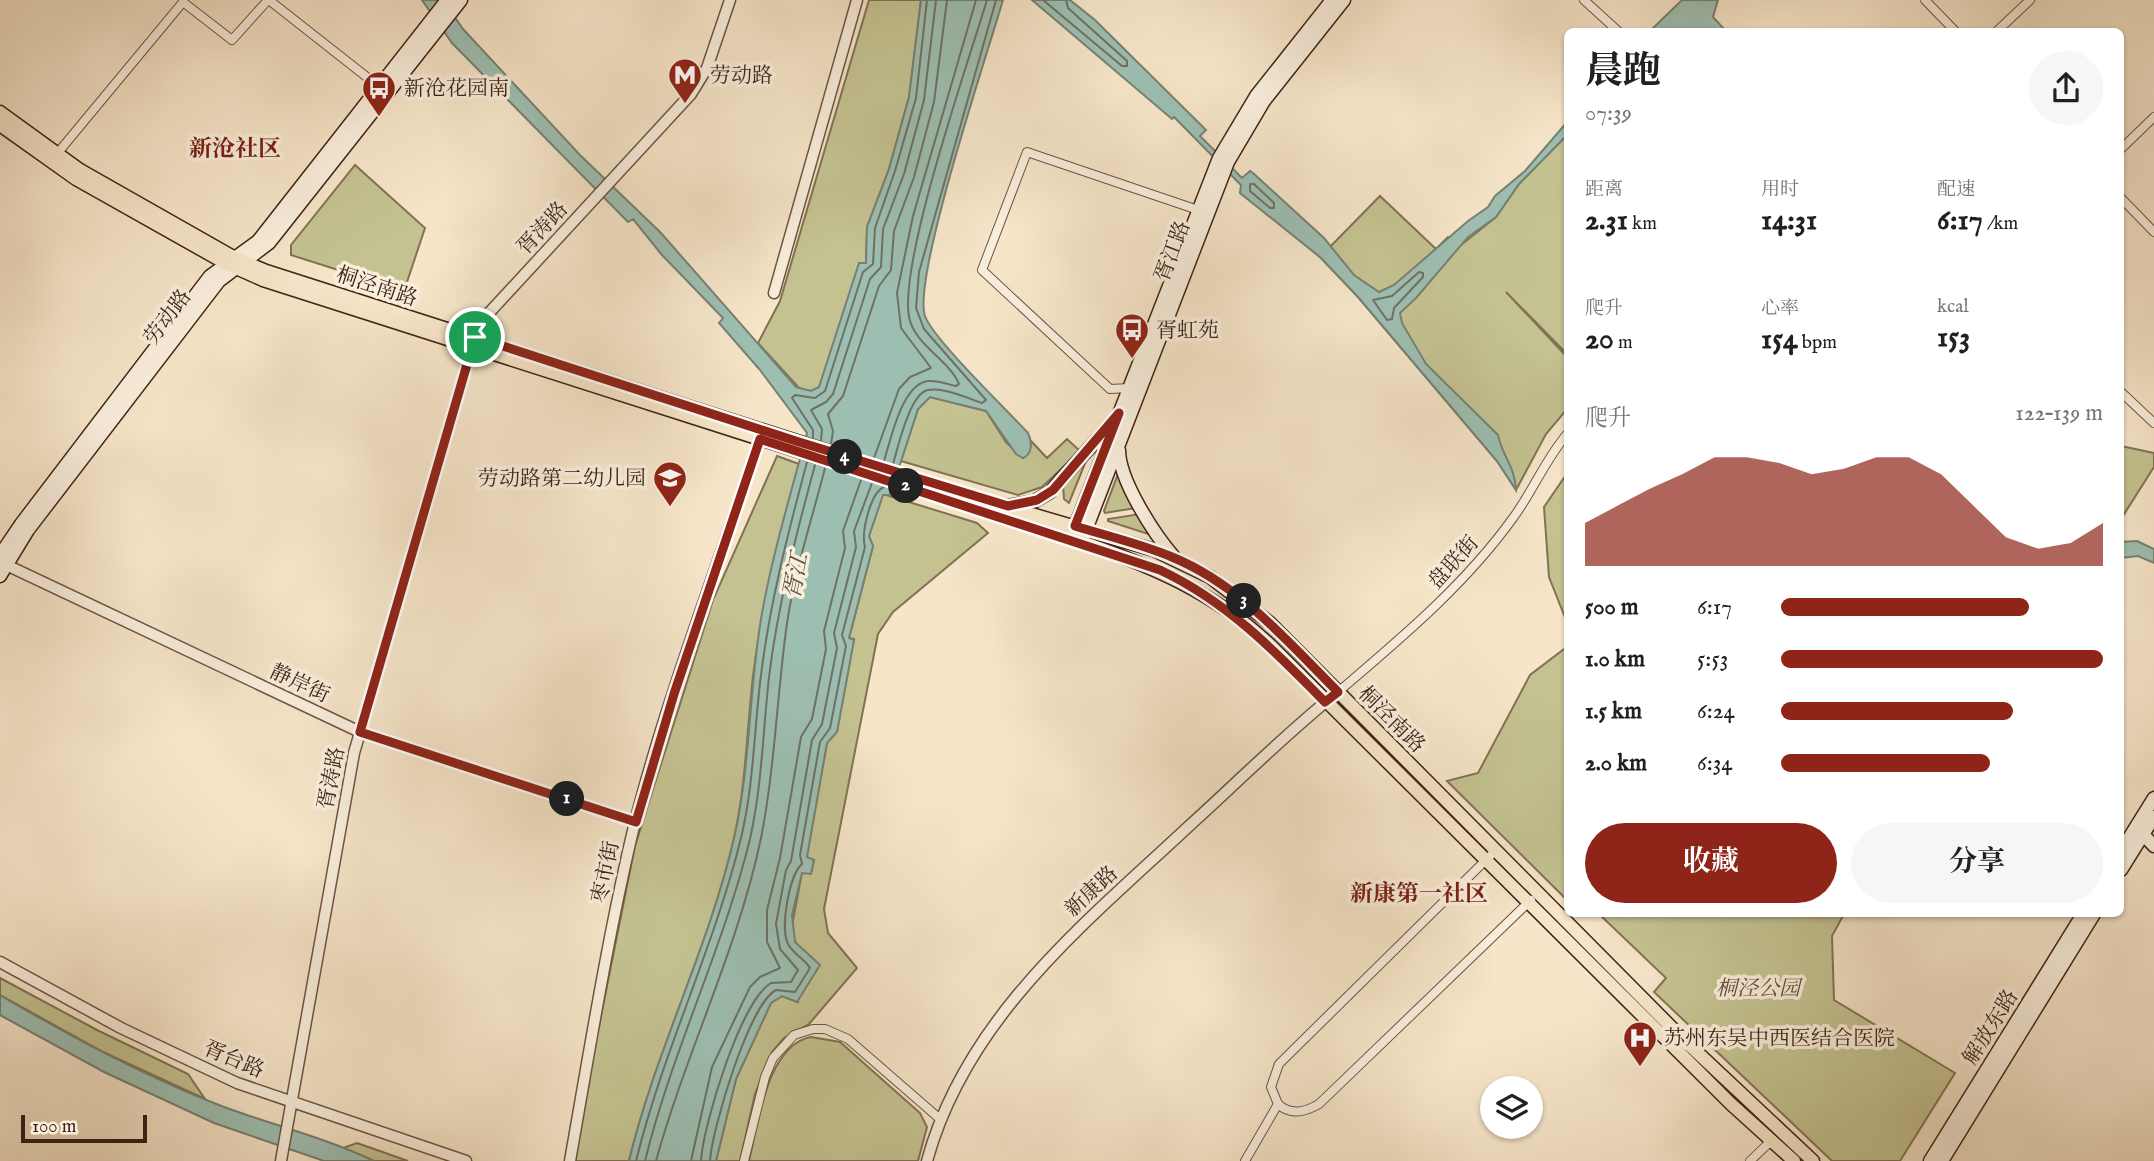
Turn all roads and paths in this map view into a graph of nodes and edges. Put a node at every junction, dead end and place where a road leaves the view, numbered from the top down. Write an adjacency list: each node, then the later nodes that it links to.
1 (268, 0): 14 (street); 20 (street)
2 (461, 0): 10 (main road, 劳动路)
3 (730, 0): 27 (street, 胥涛路)
4 (857, 0): 26 (street)
5 (1332, 0): 17 (main road, 胥江路)
6 (1344, 0): 17 (main road, 胥江路)
7 (1584, 0): 11 (street)
8 (1926, 0): 12 (street)
9 (2029, 0): 13 (street)
10 (448, 5): 14 (main road, 劳动路)
11 (1615, 28)
12 (1952, 28)
13 (2000, 28)
14 (384, 91): 25 (main road, 劳动路)
15 (0, 112): 20 (main road, 桐泾南路)
16 (2154, 117): 19 (street)
17 (1245, 120): 21 (main road, 胥江路)
18 (0, 125): 25 (main road, 桐泾南路)
19 (2124, 146)
20 (56, 155): 25 (main road, 桐泾南路)
21 (1210, 192): 23 (main road, 胥江路); 34 (main road, 胥江路)
22 (2124, 201): 24 (street)
23 (1198, 210): 28 (main road, 胥江路); 28 (street)
24 (2154, 232)
25 (235, 263): 27 (main road, 桐泾南路); 40 (main road, 劳动路)
26 (774, 293)
27 (474, 342): 33 (main road, 桐泾南路); 35 (main road, 桐泾南路); 43 (street, 胥涛路)
28 (1129, 388): 30 (main road, 胥江路)
29 (2124, 395): 31 (street)
30 (1119, 413): 37 (main road); 38 (main road, 胥江路)
31 (2154, 423)
32 (1564, 437): 41 (street, 盘联街)
33 (760, 439): 35 (main road, 桐泾南路); 45 (street, 枣市街)
34 (1119, 443): 38 (main road, 胥江路); 39 (main road)
35 (798, 446): 36 (main road, 桐泾南路)
36 (903, 480): 37 (main road, 桐泾南路); 38 (main road, 桐泾南路)
37 (1008, 506): 38 (main road, 桐泾南路)
38 (1078, 534): 39 (main road, 桐泾南路); 42 (main road, 桐泾南路)
39 (1174, 557): 41 (main road, 桐泾南路)
40 (1, 565): 43 (street, 静岸街)
41 (1338, 692): 42 (street, 新康路); 49 (main road, 桐泾南路)
42 (1325, 702): 49 (main road, 桐泾南路); 57 (street, 新康路)
43 (360, 732): 45 (street, 静岸街); 55 (street, 胥涛路)
44 (2154, 798): 46 (main road)
45 (636, 822): 62 (street, 枣市街)
46 (2146, 826): 47 (main road); 48 (main road); 50 (main road)
47 (2154, 846)
48 (2124, 848)
49 (1491, 855): 51 (main road, 桐泾南路); 56 (street)
50 (2124, 865)
51 (1533, 898): 56 (street); 58 (main road, 桐泾南路); 68 (main road, 桐泾南路)
52 (2080, 917): 69 (main road, 解放东路)
53 (2092, 917): 70 (main road, 解放东路)
54 (0, 962): 55 (street, 胥台路)
55 (292, 1104): 59 (street, 胥涛路); 60 (street, 胥台路)
56 (1278, 1104): 65 (street)
57 (940, 1119): 63 (street); 64 (street, 新康路)
58 (1770, 1141): 66 (street); 67 (main road, 桐泾南路)
59 (282, 1157)
60 (437, 1157): 61 (street, 胥台路)
61 (466, 1161)
62 (570, 1161)
63 (744, 1161)
64 (927, 1161)
65 (1245, 1161)
66 (1750, 1161)
67 (1794, 1161)
68 (1813, 1161)
69 (1930, 1161)
70 (1942, 1161)

